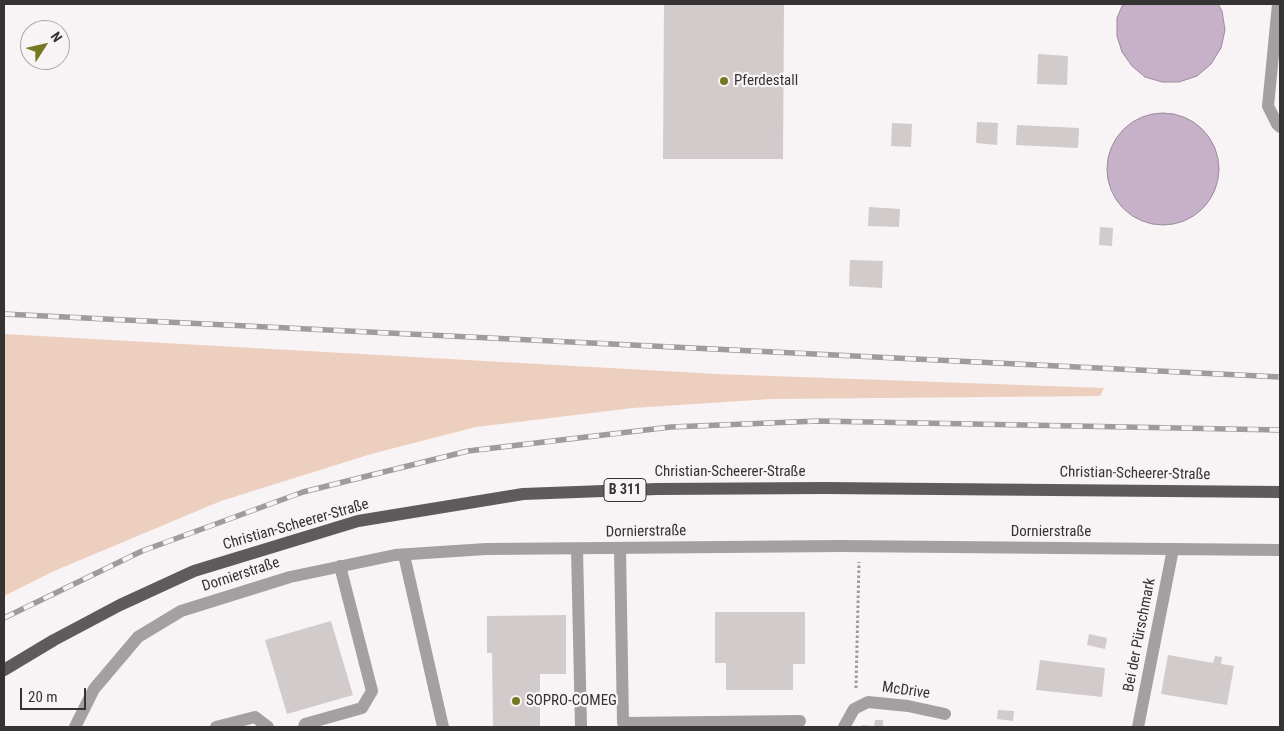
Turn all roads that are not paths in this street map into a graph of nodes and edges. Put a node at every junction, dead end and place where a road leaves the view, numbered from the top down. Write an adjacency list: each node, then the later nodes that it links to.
1 (1278, 4): 2 (street)
2 (1280, 127)
3 (1280, 492): 10 (main road, Christian-Scheerer-Straße / B 311)
4 (577, 549): 5 (street, Dornierstraße); 8 (street, Dornierstraße); 18 (street)
5 (620, 549): 6 (street, Dornierstraße); 12 (street)
6 (1173, 549): 7 (street, Dornierstraße); 20 (street, Bei der Pürschmark)
7 (1280, 550)
8 (404, 554): 9 (street, Dornierstraße); 17 (street)
9 (340, 566): 13 (street, Dornierstraße); 16 (street)
10 (4, 670)
11 (945, 714): 19 (street, McDrive)
12 (800, 721)
13 (75, 727)
14 (216, 727): 15 (street)
15 (268, 727)
16 (304, 727)
17 (443, 727)
18 (581, 727)
19 (844, 727)
20 (1138, 727)

